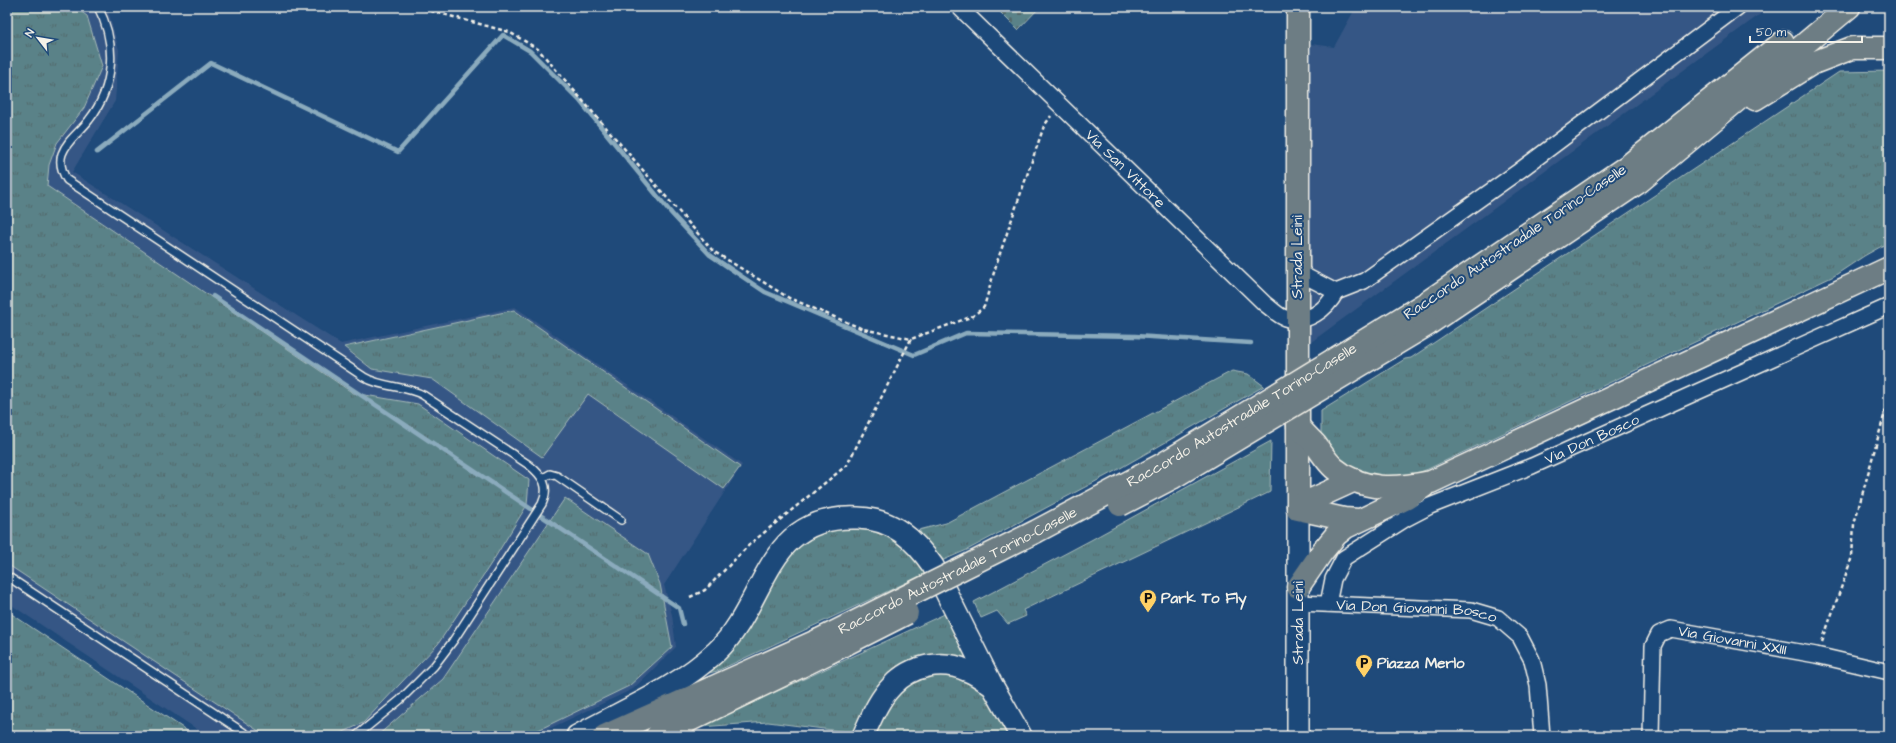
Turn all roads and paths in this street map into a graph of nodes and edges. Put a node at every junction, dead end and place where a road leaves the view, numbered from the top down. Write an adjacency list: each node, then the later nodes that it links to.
1 (98, 7): 20 (lane)
2 (416, 7): 17 (path)
3 (959, 7): 9 (street, Via San Vittore)
4 (1298, 7): 11 (main road, Strada Leinì)
5 (1826, 7): 15 (main road, Raccordo Autostradale Torino-Caselle)
6 (1849, 7): 10 (main road, Raccordo Autostradale Torino-Caselle)
7 (1731, 9): 13 (street)
8 (1889, 48): 10 (main road)
9 (1060, 105): 16 (street, Via San Vittore); 17 (path)
10 (1688, 141): 15 (main road, Raccordo Autostradale Torino-Caselle)
11 (1297, 266): 13 (street); 16 (main road, Strada Leinì)
12 (1889, 268): 22 (main road)
13 (1336, 292): 16 (street)
14 (1889, 306): 29 (street, Via Don Bosco)
15 (1425, 315): 30 (main road, Raccordo Autostradale Torino-Caselle, bridge)
16 (1297, 321): 19 (main road, Strada Leinì)
17 (911, 339): 28 (path)
18 (1889, 398): 31 (path)
19 (1298, 426): 21 (main road); 23 (main road, Strada Leinì)
20 (542, 478): 24 (lane); 35 (lane)
21 (1355, 480): 22 (main road); 23 (main road)
22 (1430, 482): 25 (main road)
23 (1298, 508): 25 (main road); 27 (main road, Strada Leinì)
24 (621, 520)
25 (1359, 520): 27 (main road)
26 (7, 576): 34 (lane)
27 (1298, 595): 29 (street, Via Don Giovanni Bosco); 41 (main road, Strada Leinì)
28 (690, 597)
29 (1328, 604): 42 (street, Via Don Giovanni Bosco)
30 (824, 646): 37 (main road, Raccordo Autostradale Torino-Caselle); 38 (main road, Raccordo Autostradale Torino-Caselle)
31 (1816, 655): 32 (street); 43 (street, Via Giovanni XXIII)
32 (1889, 672)
33 (992, 685): 36 (main road); 39 (main road); 40 (main road)
34 (249, 736)
35 (356, 736)
36 (577, 736)
37 (604, 736)
38 (657, 736)
39 (863, 736)
40 (1021, 736)
41 (1298, 736)
42 (1542, 736)
43 (1651, 736)

